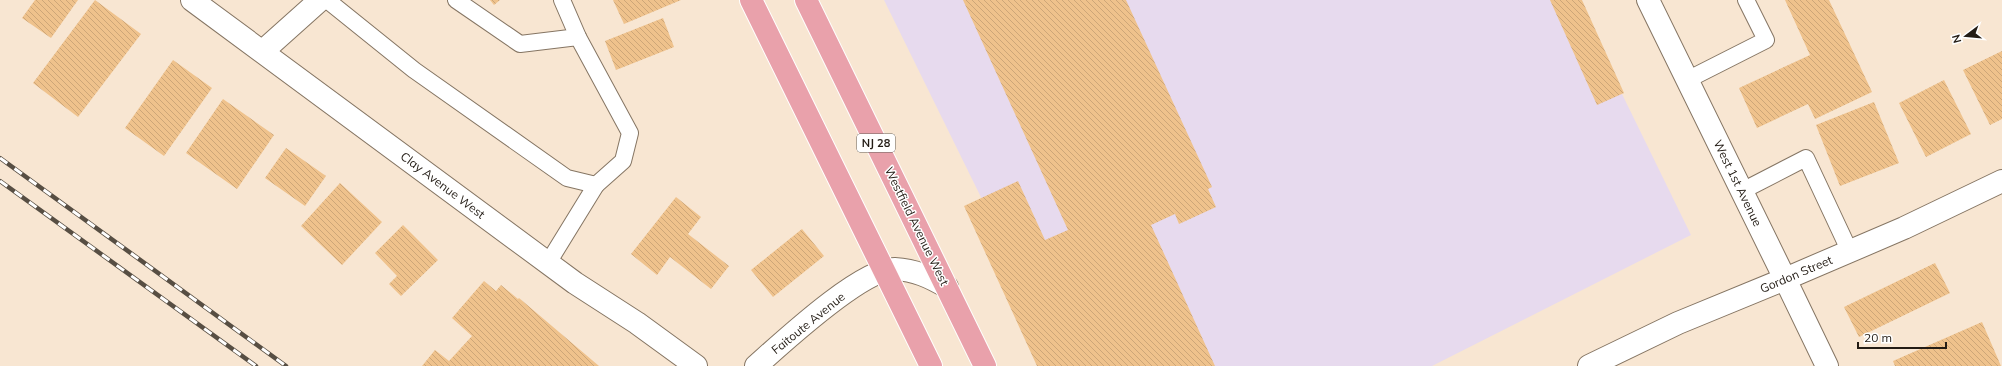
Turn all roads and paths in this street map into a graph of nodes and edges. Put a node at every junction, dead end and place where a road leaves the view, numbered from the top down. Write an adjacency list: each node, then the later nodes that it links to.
1 (192, 0): 11 (street, Clay Avenue West)
2 (320, 0): 11 (street)
3 (327, 0): 14 (lane)
4 (456, 0): 10 (lane)
5 (562, 0): 10 (lane)
6 (751, 0): 18 (main road)
7 (806, 0): 20 (main road, Westfield Avenue West / NJ 28)
8 (1648, 0): 12 (street, West 1st Avenue)
9 (1746, 0): 12 (lane)
10 (578, 37): 14 (lane)
11 (263, 51): 17 (street, Clay Avenue West)
12 (1687, 80): 15 (street, West 1st Avenue)
13 (2002, 181): 16 (street, Gordon Street)
14 (596, 185): 17 (lane)
15 (1742, 191): 16 (lane); 19 (street, West 1st Avenue)
16 (1850, 252): 19 (street, Gordon Street)
17 (548, 263): 21 (street, Clay Avenue West)
18 (883, 271): 20 (street); 22 (street, Faitoute Avenue); 23 (main road)
19 (1785, 279): 25 (street, Gordon Street); 26 (street, West 1st Avenue)
20 (946, 287): 24 (main road, Westfield Avenue West / NJ 28)
21 (696, 366)
22 (756, 366)
23 (931, 366)
24 (985, 366)
25 (1589, 366)
26 (1828, 366)

